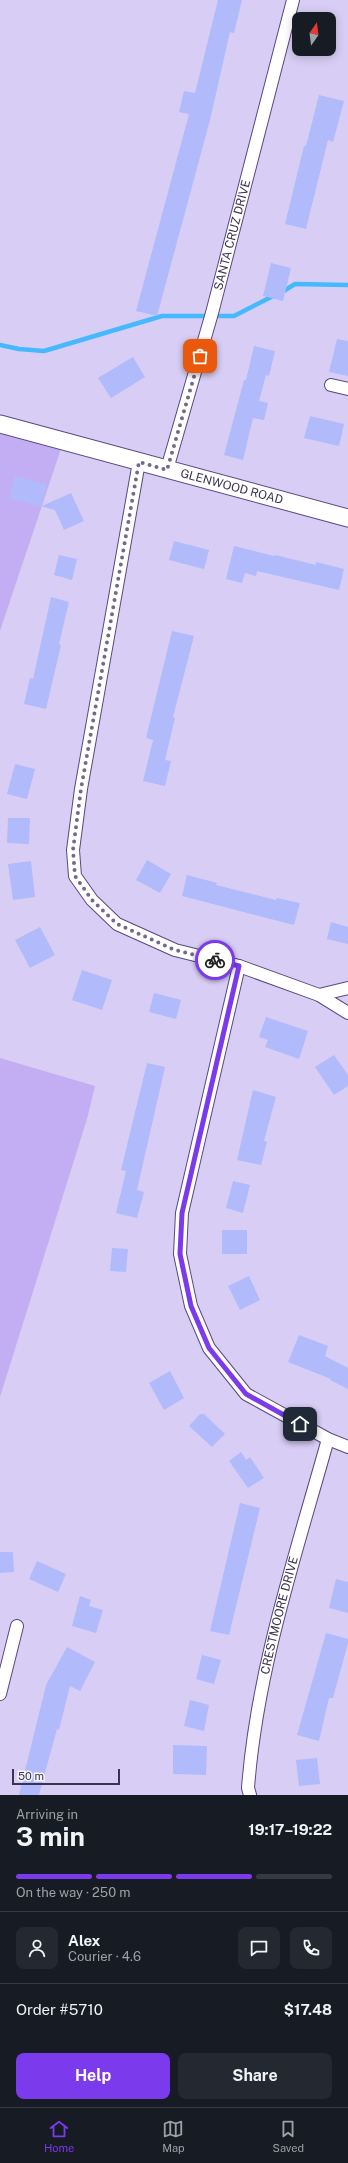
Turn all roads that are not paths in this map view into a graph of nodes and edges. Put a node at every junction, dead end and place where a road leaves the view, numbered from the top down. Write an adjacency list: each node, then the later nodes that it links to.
1 (293, 0): 6 (street, SANTA CRUZ DRIVE)
2 (331, 385): 3 (street)
3 (348, 389)
4 (0, 424): 5 (main road, GLENWOOD ROAD)
5 (139, 462): 6 (main road, GLENWOOD ROAD); 8 (street)
6 (167, 470): 7 (main road, GLENWOOD ROAD)
7 (348, 518)
8 (239, 966): 10 (street); 12 (street)
9 (348, 988): 10 (street)
10 (319, 995): 11 (street)
11 (348, 1013)
12 (328, 1439): 13 (street); 16 (street, CRESTMOORE DRIVE)
13 (348, 1447)
14 (17, 1626): 15 (street)
15 (0, 1694)
16 (250, 1795)

